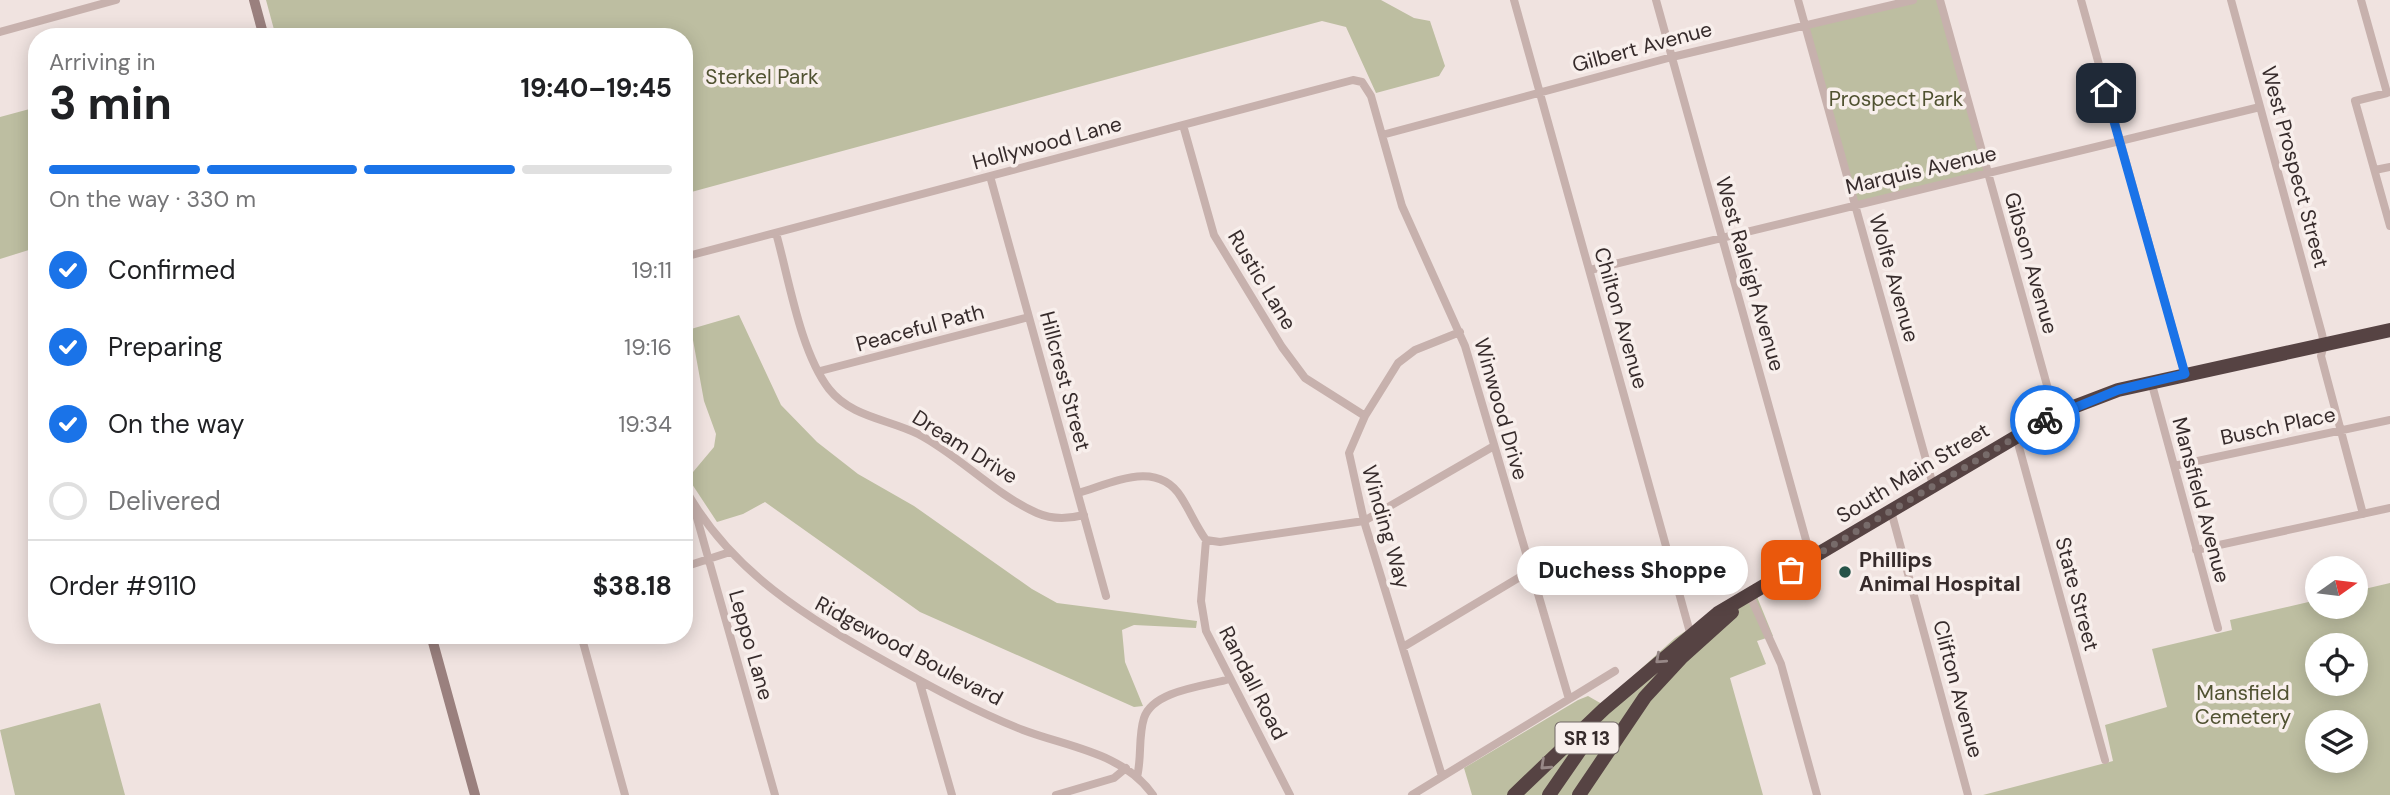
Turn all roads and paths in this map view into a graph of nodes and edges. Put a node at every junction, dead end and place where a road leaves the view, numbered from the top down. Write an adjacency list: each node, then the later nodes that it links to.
1 (116, 0): 13 (street)
2 (254, 0): 12 (main road)
3 (1514, 0): 15 (street, Chilton Avenue)
4 (1656, 0): 14 (street, West Raleigh Avenue)
5 (1798, 0): 11 (street, Wolfe Avenue)
6 (1913, 0): 11 (street, Gilbert Avenue)
7 (1940, 0): 22 (street, Gibson Avenue)
8 (2081, 0): 19 (street)
9 (2231, 0): 16 (street, West Prospect Street)
10 (2361, 0): 21 (street)
11 (1805, 24): 14 (street, Gilbert Avenue); 24 (street, Wolfe Avenue)
12 (262, 28)
13 (0, 32)
14 (1672, 57): 15 (street, Gilbert Avenue); 27 (street, West Raleigh Avenue)
15 (1540, 92): 18 (street, Gilbert Avenue); 29 (street, Chilton Avenue)
16 (2260, 107): 19 (street, Marquis Avenue); 33 (street, West Prospect Street)
17 (1183, 125): 18 (street, Hollywood Lane); 23 (street, Hollywood Lane); 38 (street, Rustic Lane)
18 (1382, 135): 32 (street, Winwood Drive)
19 (2119, 139): 22 (street, Marquis Avenue); 35 (street)
20 (2390, 167): 21 (street)
21 (2375, 170): 25 (street)
22 (1988, 173): 24 (street, Marquis Avenue); 37 (street, Gibson Avenue)
23 (990, 176): 26 (street, Hollywood Lane); 30 (street, Hillcrest Street)
24 (1855, 204): 27 (street, Marquis Avenue); 44 (street, Wolfe Avenue)
25 (2390, 226)
26 (776, 233): 28 (street, Hollywood Lane); 34 (street, Dream Drive)
27 (1722, 237): 29 (street, Marquis Avenue); 55 (street, West Raleigh Avenue)
28 (693, 255)
29 (1590, 270): 62 (street, Chilton Avenue)
30 (1029, 317): 34 (street, Peaceful Path); 45 (street, Hillcrest Street)
31 (2390, 330): 33 (highway, South Main Street / SR 13)
32 (1460, 332): 38 (street, Winding Way); 42 (street, Winwood Drive)
33 (2325, 344): 35 (highway, South Main Street / SR 13); 40 (street, West Prospect Street)
34 (820, 372): 50 (street, Dream Drive)
35 (2185, 374): 36 (highway, South Main Street / SR 13)
36 (2151, 381): 37 (highway, South Main Street / SR 13); 43 (street, Mansfield Avenue)
37 (2055, 414): 41 (highway, South Main Street / SR 13)
38 (1365, 416): 51 (street, Winding Way)
39 (2390, 420): 40 (street, Busch Place)
40 (2340, 431): 43 (street, Busch Place); 49 (street, West Prospect Street)
41 (2016, 436): 44 (highway, South Main Street / SR 13); 71 (street, State Street)
42 (1494, 446): 51 (street); 58 (street, Winwood Drive)
43 (2174, 466): 53 (street, Mansfield Avenue)
44 (1933, 485): 48 (highway, South Main Street / SR 13)
45 (1078, 493): 50 (street, Hillcrest Street); 52 (street)
46 (694, 504): 54 (street, Ridgewood Boulevard); 56 (street, Leppo Lane)
47 (2390, 508): 49 (street)
48 (1891, 511): 55 (highway, South Main Street / SR 13); 87 (street, Clifton Avenue)
49 (2363, 514): 53 (street)
50 (1084, 516): 59 (street, Hillcrest Street)
51 (1364, 521): 52 (street); 65 (street, Winding Way)
52 (1206, 540): 67 (street, Randall Road)
53 (2196, 550): 61 (street, Mansfield Avenue)
54 (730, 552): 56 (street); 68 (street, Ridgewood Boulevard)
55 (1811, 558): 60 (highway, South Main Street / SR 13)
56 (709, 560): 57 (street); 77 (street, Leppo Lane)
57 (693, 564)
58 (1530, 571): 65 (street); 70 (street, Winwood Drive)
59 (1106, 596)
60 (1749, 596): 62 (highway, South Main Street / SR 13); 86 (street)
61 (2218, 628)
62 (1693, 640): 69 (highway, South Main Street / SR 13, one-way to 69); 85 (highway, South Main Street / SR 13)
63 (433, 644): 75 (main road)
64 (583, 644): 76 (street)
65 (1403, 647): 73 (street, Winding Way)
66 (1615, 671): 70 (street)
67 (1230, 679): 74 (street); 81 (street, Randall Road)
68 (919, 680): 72 (street, Ridgewood Boulevard); 78 (street)
69 (1631, 686): 83 (highway, one-way to 83); 84 (highway, SR 13)
70 (1569, 699): 73 (street)
71 (2105, 760)
72 (1126, 768): 74 (street, Ridgewood Boulevard); 79 (street)
73 (1443, 776): 82 (street)
74 (1137, 777): 80 (street, Ridgewood Boulevard)
75 (475, 795)
76 (625, 795)
77 (775, 795)
78 (952, 795)
79 (1056, 795)
80 (1153, 795)
81 (1290, 795)
82 (1412, 795)
83 (1514, 795)
84 (1549, 795)
85 (1579, 795)
86 (1818, 795)
87 (1968, 795)

